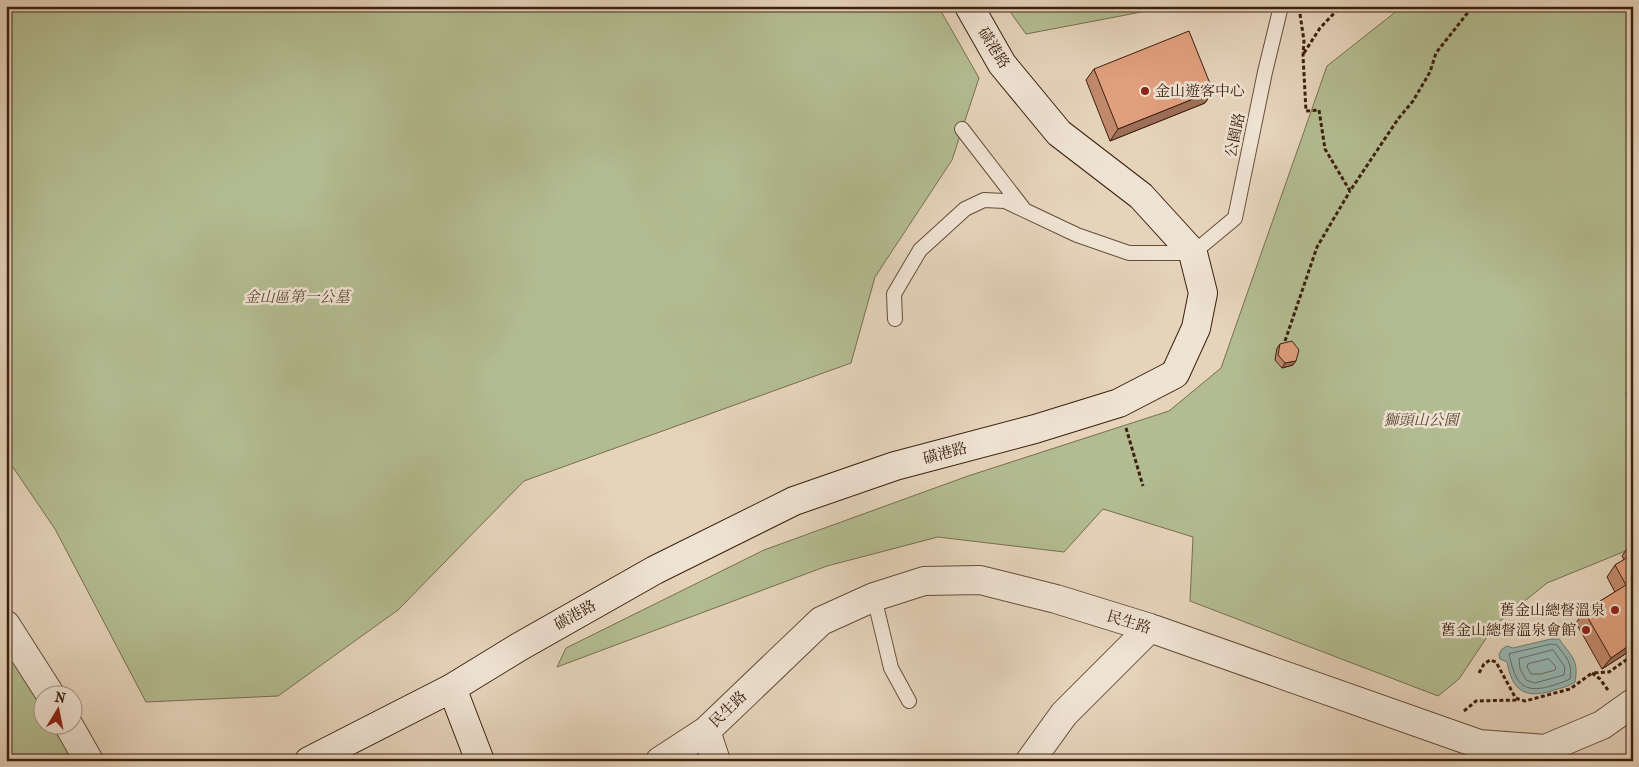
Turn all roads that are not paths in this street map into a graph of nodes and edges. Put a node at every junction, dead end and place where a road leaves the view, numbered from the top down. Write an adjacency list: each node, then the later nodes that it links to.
1 (969, 6): 5 (street, 磺港路)
2 (1281, 6): 5 (lane, 公園路)
3 (962, 129): 4 (lane)
4 (1025, 210): 5 (lane); 6 (lane)
5 (1193, 253): 11 (street, 磺港路)
6 (895, 319)
7 (874, 598): 9 (street, 民生路); 12 (lane); 14 (street, 民生路)
8 (6, 625): 10 (street)
9 (1150, 628): 16 (street, 民生路); 22 (street)
10 (44, 684)
11 (452, 688): 18 (street, 磺港路); 19 (street)
12 (909, 701)
13 (1633, 703): 16 (street, 民生路)
14 (706, 731): 20 (street, 民生路); 21 (street)
15 (74, 734): 17 (street)
16 (1543, 755)
17 (89, 761)
18 (309, 761)
19 (480, 761)
20 (660, 761)
21 (716, 761)
22 (1030, 761)

